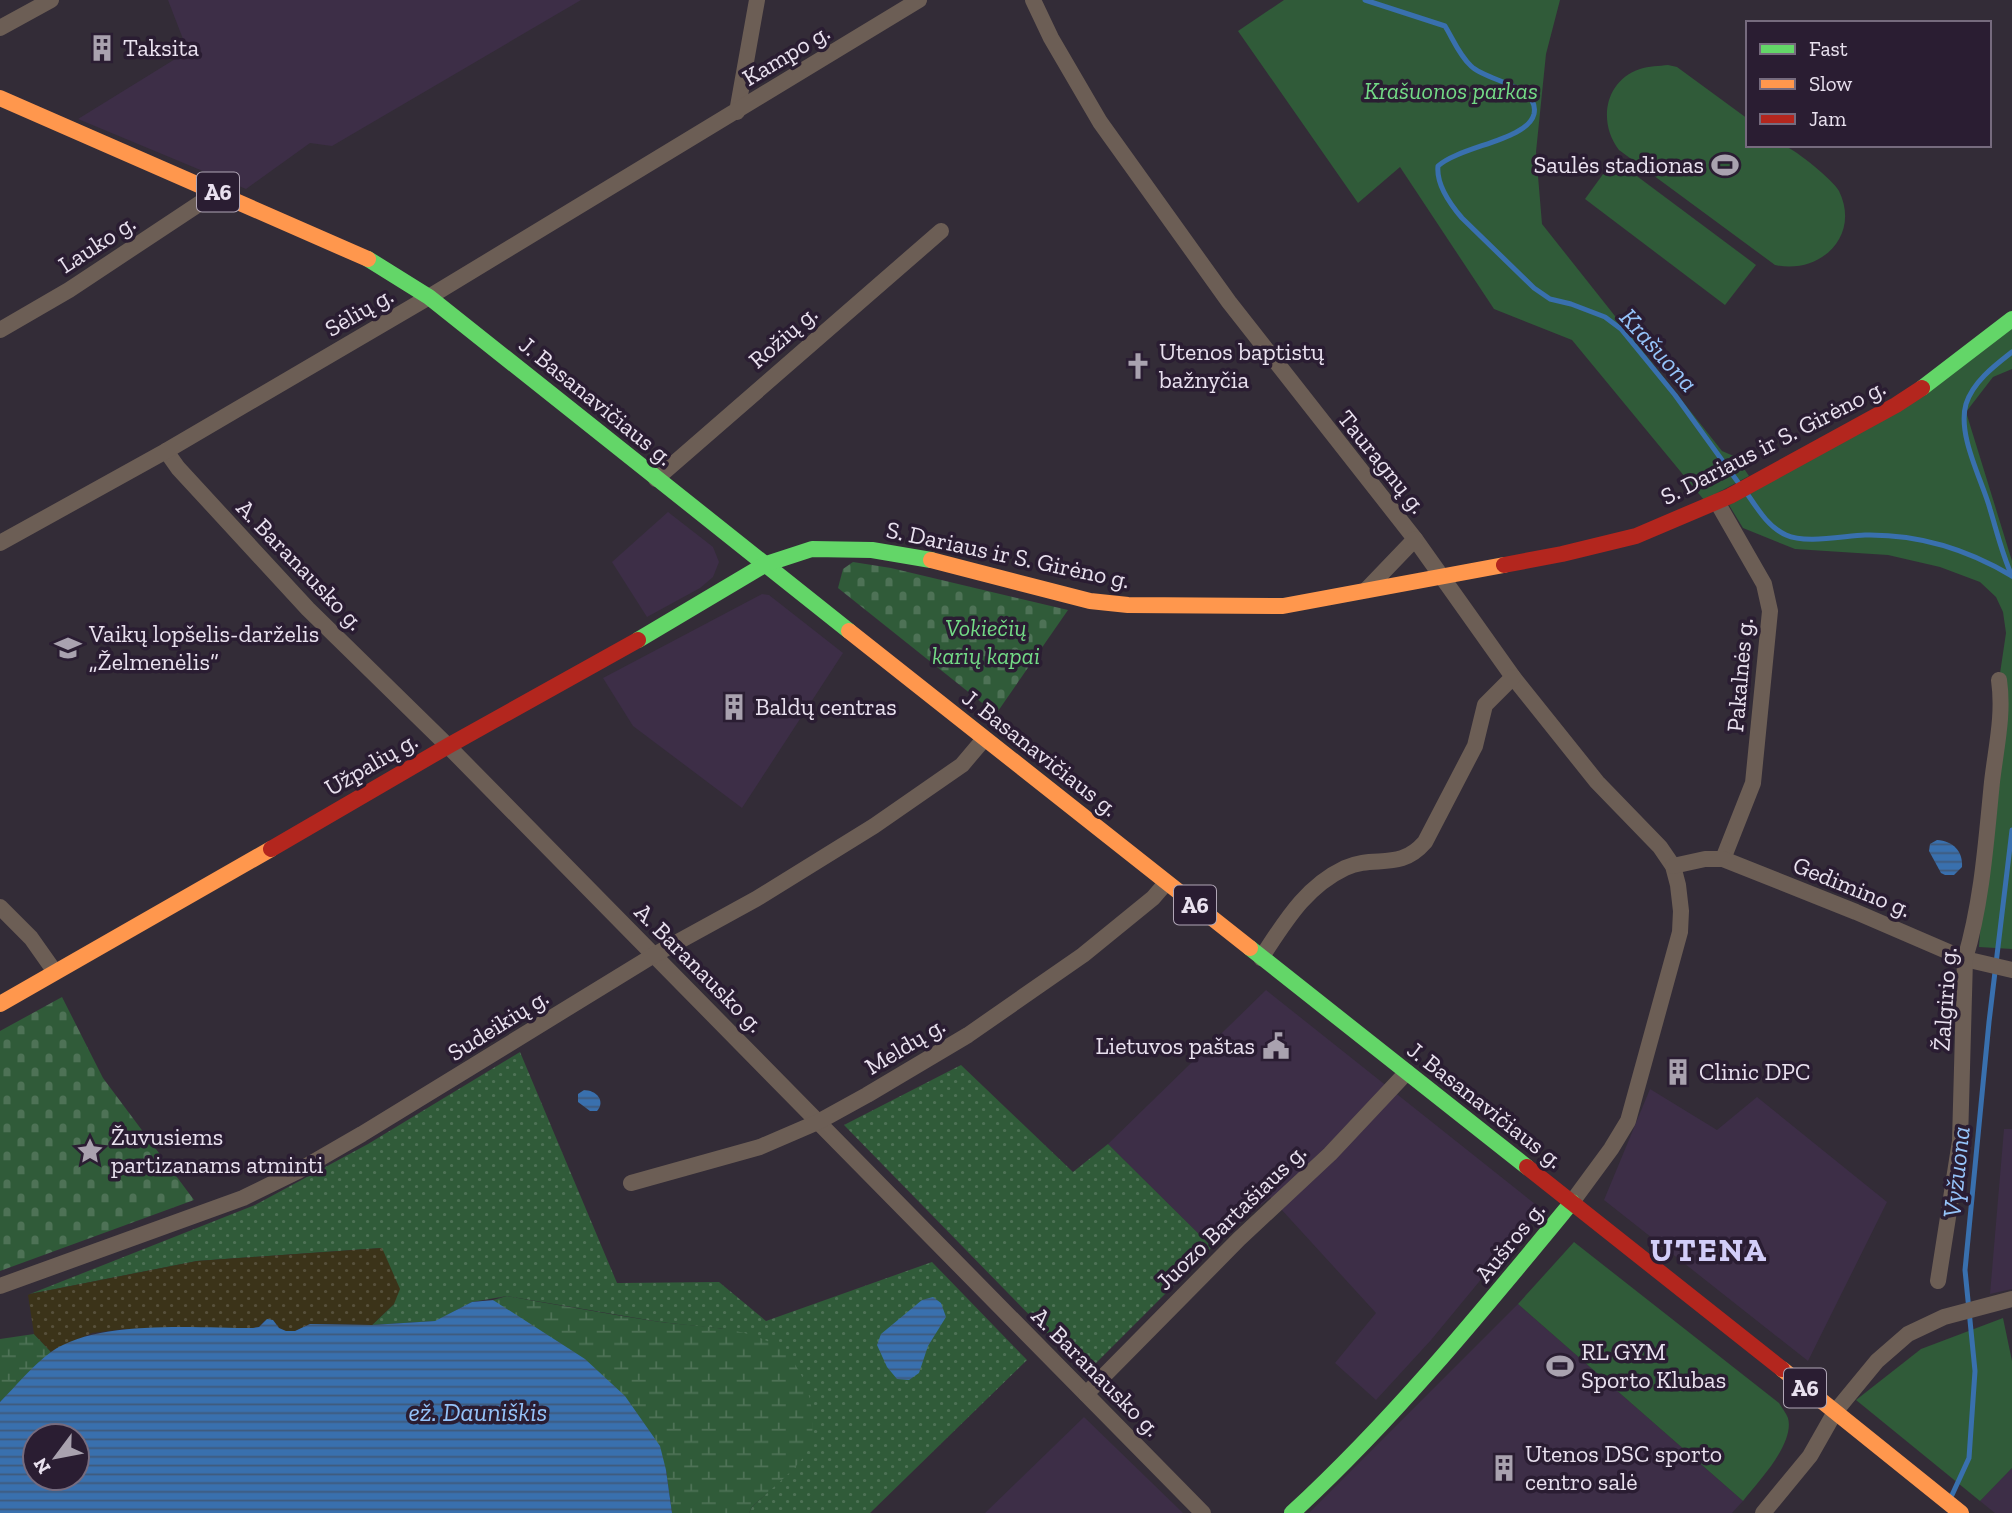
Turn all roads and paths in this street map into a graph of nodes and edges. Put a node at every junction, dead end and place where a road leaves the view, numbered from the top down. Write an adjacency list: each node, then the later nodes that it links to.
1 (51, 0): 5 (street)
2 (757, 0): 7 (street, Kampo g.)
3 (919, 0): 7 (street, Kampo g.)
4 (1033, 0): 16 (street, Tauragnų g.)
5 (0, 28)
6 (0, 98): 8 (street, J. Basanavičiaus g. / A6)
7 (737, 112): 10 (street, Sėlių g.)
8 (217, 192): 10 (street, J. Basanavičiaus g. / A6); 12 (street, Lauko g.)
9 (941, 231): 14 (street, Rožių g.)
10 (429, 297): 13 (street, Sėlių g.); 14 (street, J. Basanavičiaus g. / A6)
11 (2012, 320): 15 (street, S. Dariaus ir S. Girėno g.)
12 (0, 330)
13 (166, 451): 17 (street, Sėlių g.); 24 (street, A. Baranausko g.)
14 (656, 478): 18 (street, J. Basanavičiaus g. / A6)
15 (1724, 499): 19 (street, S. Dariaus ir S. Girėno g.); 25 (street, Pakalnės g.)
16 (1415, 539): 19 (street, Tauragnų g.); 20 (street)
17 (0, 543)
18 (766, 564): 20 (street, S. Dariaus ir S. Girėno g.); 23 (street, J. Basanavičiaus g. / A6); 24 (street, Užpalių g.)
19 (1441, 576): 20 (street, S. Dariaus ir S. Girėno g.); 21 (street, Tauragnų g.)
20 (1367, 589)
21 (1513, 677): 26 (street, Tauragnų g.); 30 (street)
22 (1999, 680): 31 (street, Žalgirio g.)
23 (984, 738): 27 (street, J. Basanavičiaus g. / A6); 29 (street, Sudeikių g.)
24 (448, 746): 29 (street, A. Baranausko g.); 33 (street, Užpalių g.)
25 (1723, 859): 26 (street, Gedimino g.); 31 (street, Gedimino g.)
26 (1673, 866): 38 (street, Aušros g.)
27 (1166, 883): 30 (street, J. Basanavičiaus g. / A6); 36 (street, Meldų g.)
28 (0, 906): 33 (street)
29 (654, 955): 36 (street, A. Baranausko g.); 40 (street, Sudeikių g.)
30 (1261, 958): 35 (street, J. Basanavičiaus g. / A6)
31 (1970, 960): 32 (street, Gedimino g.); 39 (street, Žalgirio g.)
32 (2012, 970)
33 (55, 972): 34 (street, Užpalių g.)
34 (0, 1003)
35 (1407, 1072): 38 (street, J. Basanavičiaus g. / A6); 42 (street, Juozo Bartašiaus g.)
36 (818, 1122): 37 (street, Meldų g.); 42 (street, A. Baranausko g.)
37 (631, 1183)
38 (1572, 1202): 43 (street, J. Basanavičiaus g. / A6); 45 (street, Aušros g.)
39 (1938, 1281)
40 (0, 1286)
41 (2012, 1299): 43 (street)
42 (1086, 1394): 44 (street, A. Baranausko g.)
43 (1835, 1412): 46 (street); 47 (street, J. Basanavičiaus g. / A6)
44 (1203, 1513)
45 (1292, 1513)
46 (1763, 1513)
47 (1961, 1513)

